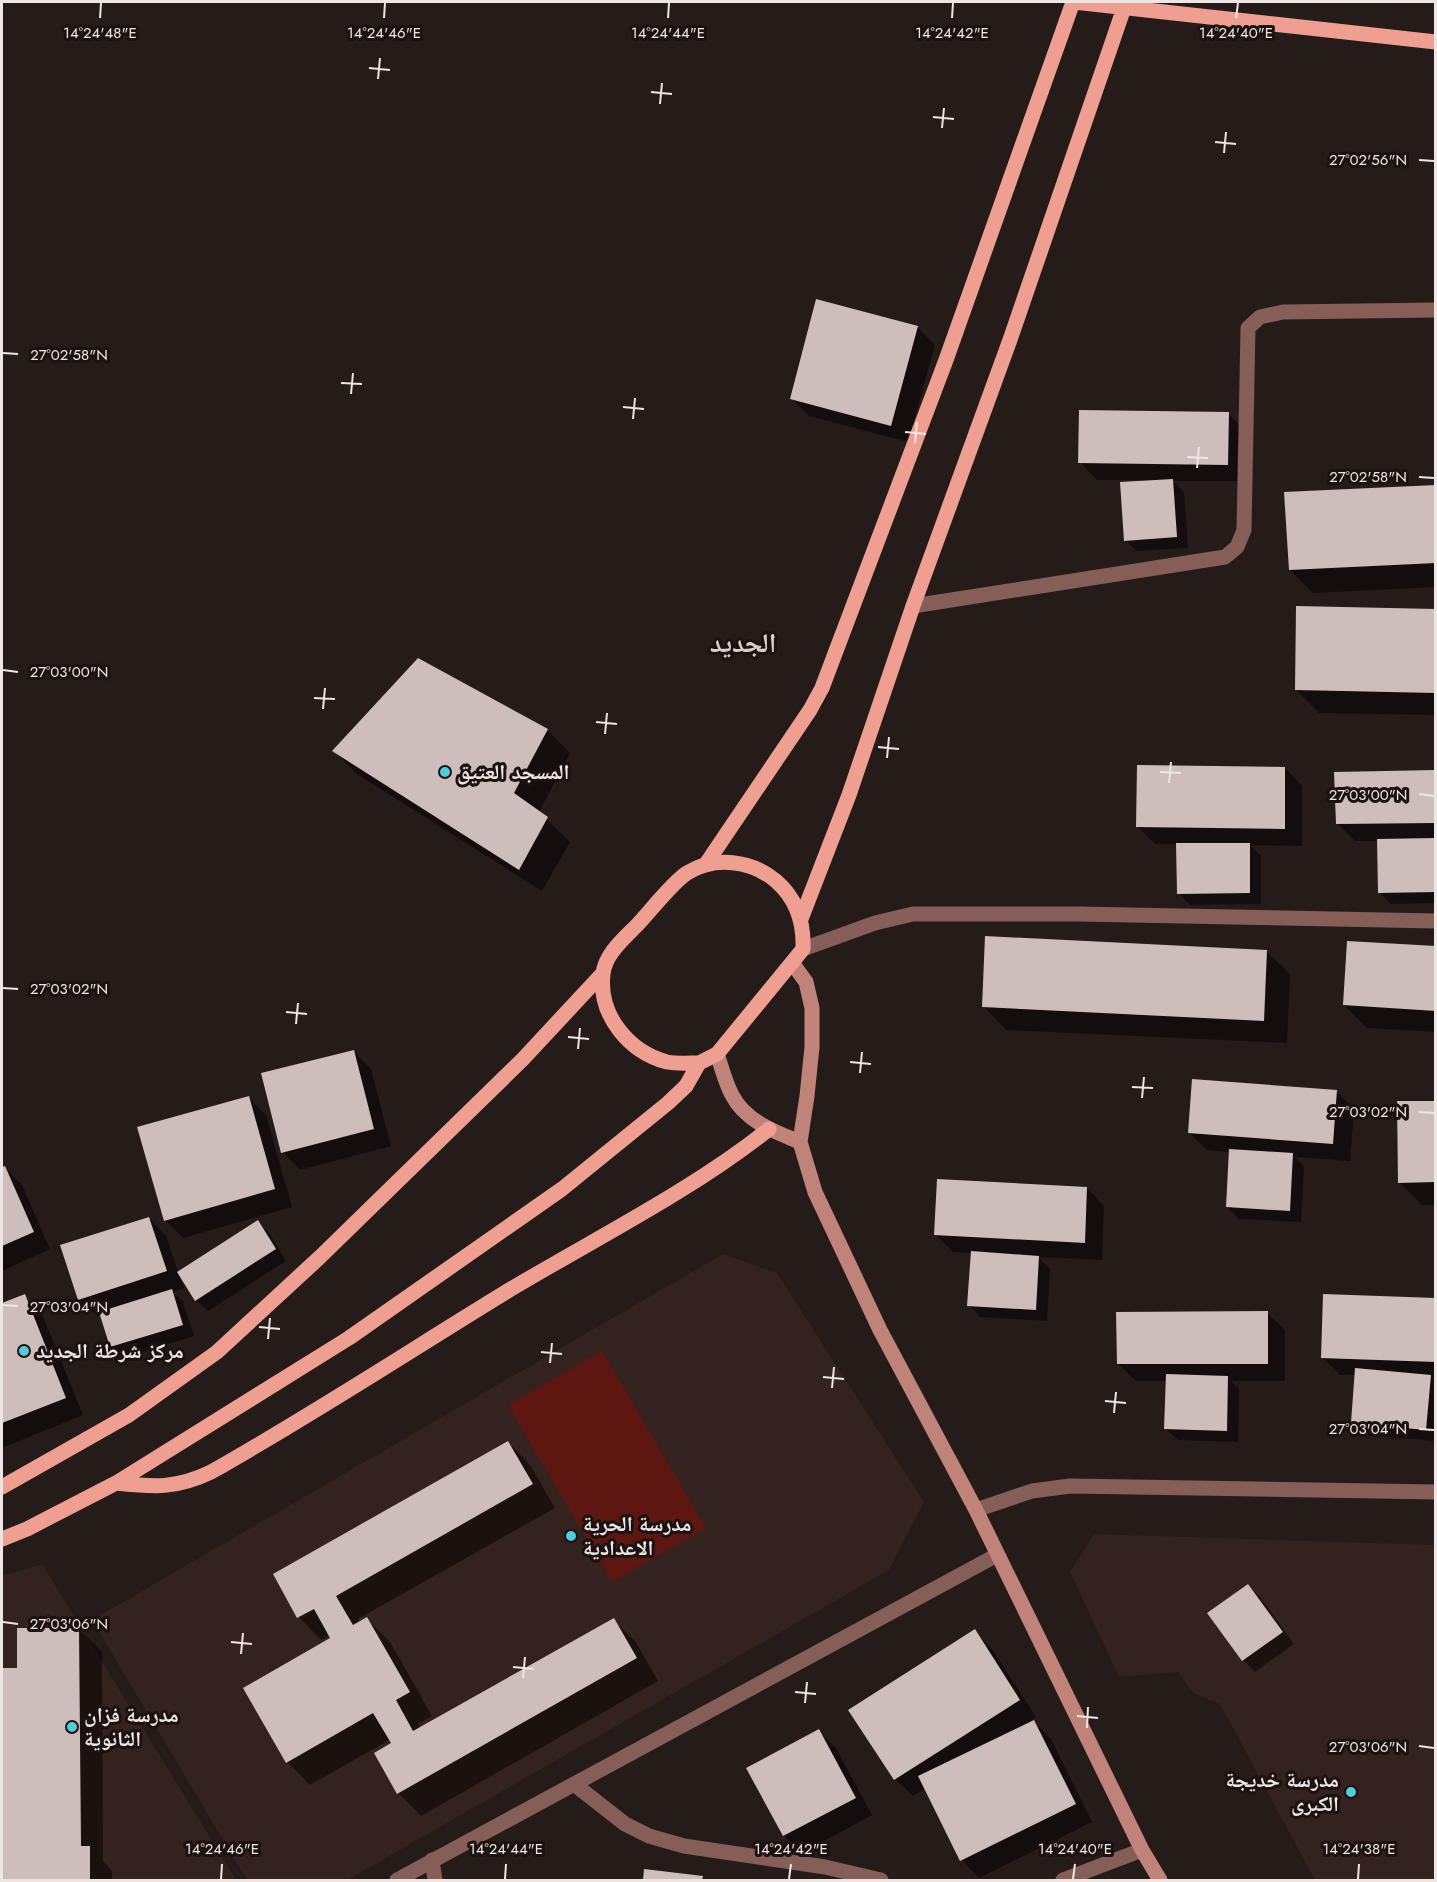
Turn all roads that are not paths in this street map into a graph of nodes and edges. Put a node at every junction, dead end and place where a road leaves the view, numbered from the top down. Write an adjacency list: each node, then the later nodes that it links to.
1 (1073, 2): 2 (main road); 6 (main road)
2 (1126, 4): 3 (main road); 5 (main road)
3 (1436, 42)
4 (1436, 310): 5 (street)
5 (913, 606): 7 (main road)
6 (705, 864): 7 (main road); 11 (main road)
7 (801, 919): 9 (main road)
8 (1436, 921): 9 (street)
9 (803, 950): 10 (main road)
10 (793, 964): 12 (main road); 15 (street)
11 (603, 973): 13 (main road); 17 (main road)
12 (717, 1054): 13 (main road); 14 (street)
13 (699, 1063): 16 (main road)
14 (769, 1129): 15 (street); 16 (main road)
15 (800, 1142): 19 (street)
16 (116, 1483): 20 (main road)
17 (2, 1488)
18 (1436, 1492): 19 (street)
19 (976, 1510): 21 (street)
20 (2, 1539)
21 (998, 1555): 22 (street); 23 (street)
22 (574, 1784): 24 (street); 27 (street)
23 (1142, 1850): 28 (street); 29 (street)
24 (432, 1860): 25 (street); 26 (street)
25 (397, 1881)
26 (435, 1881)
27 (881, 1881)
28 (1063, 1881)
29 (1160, 1881)

